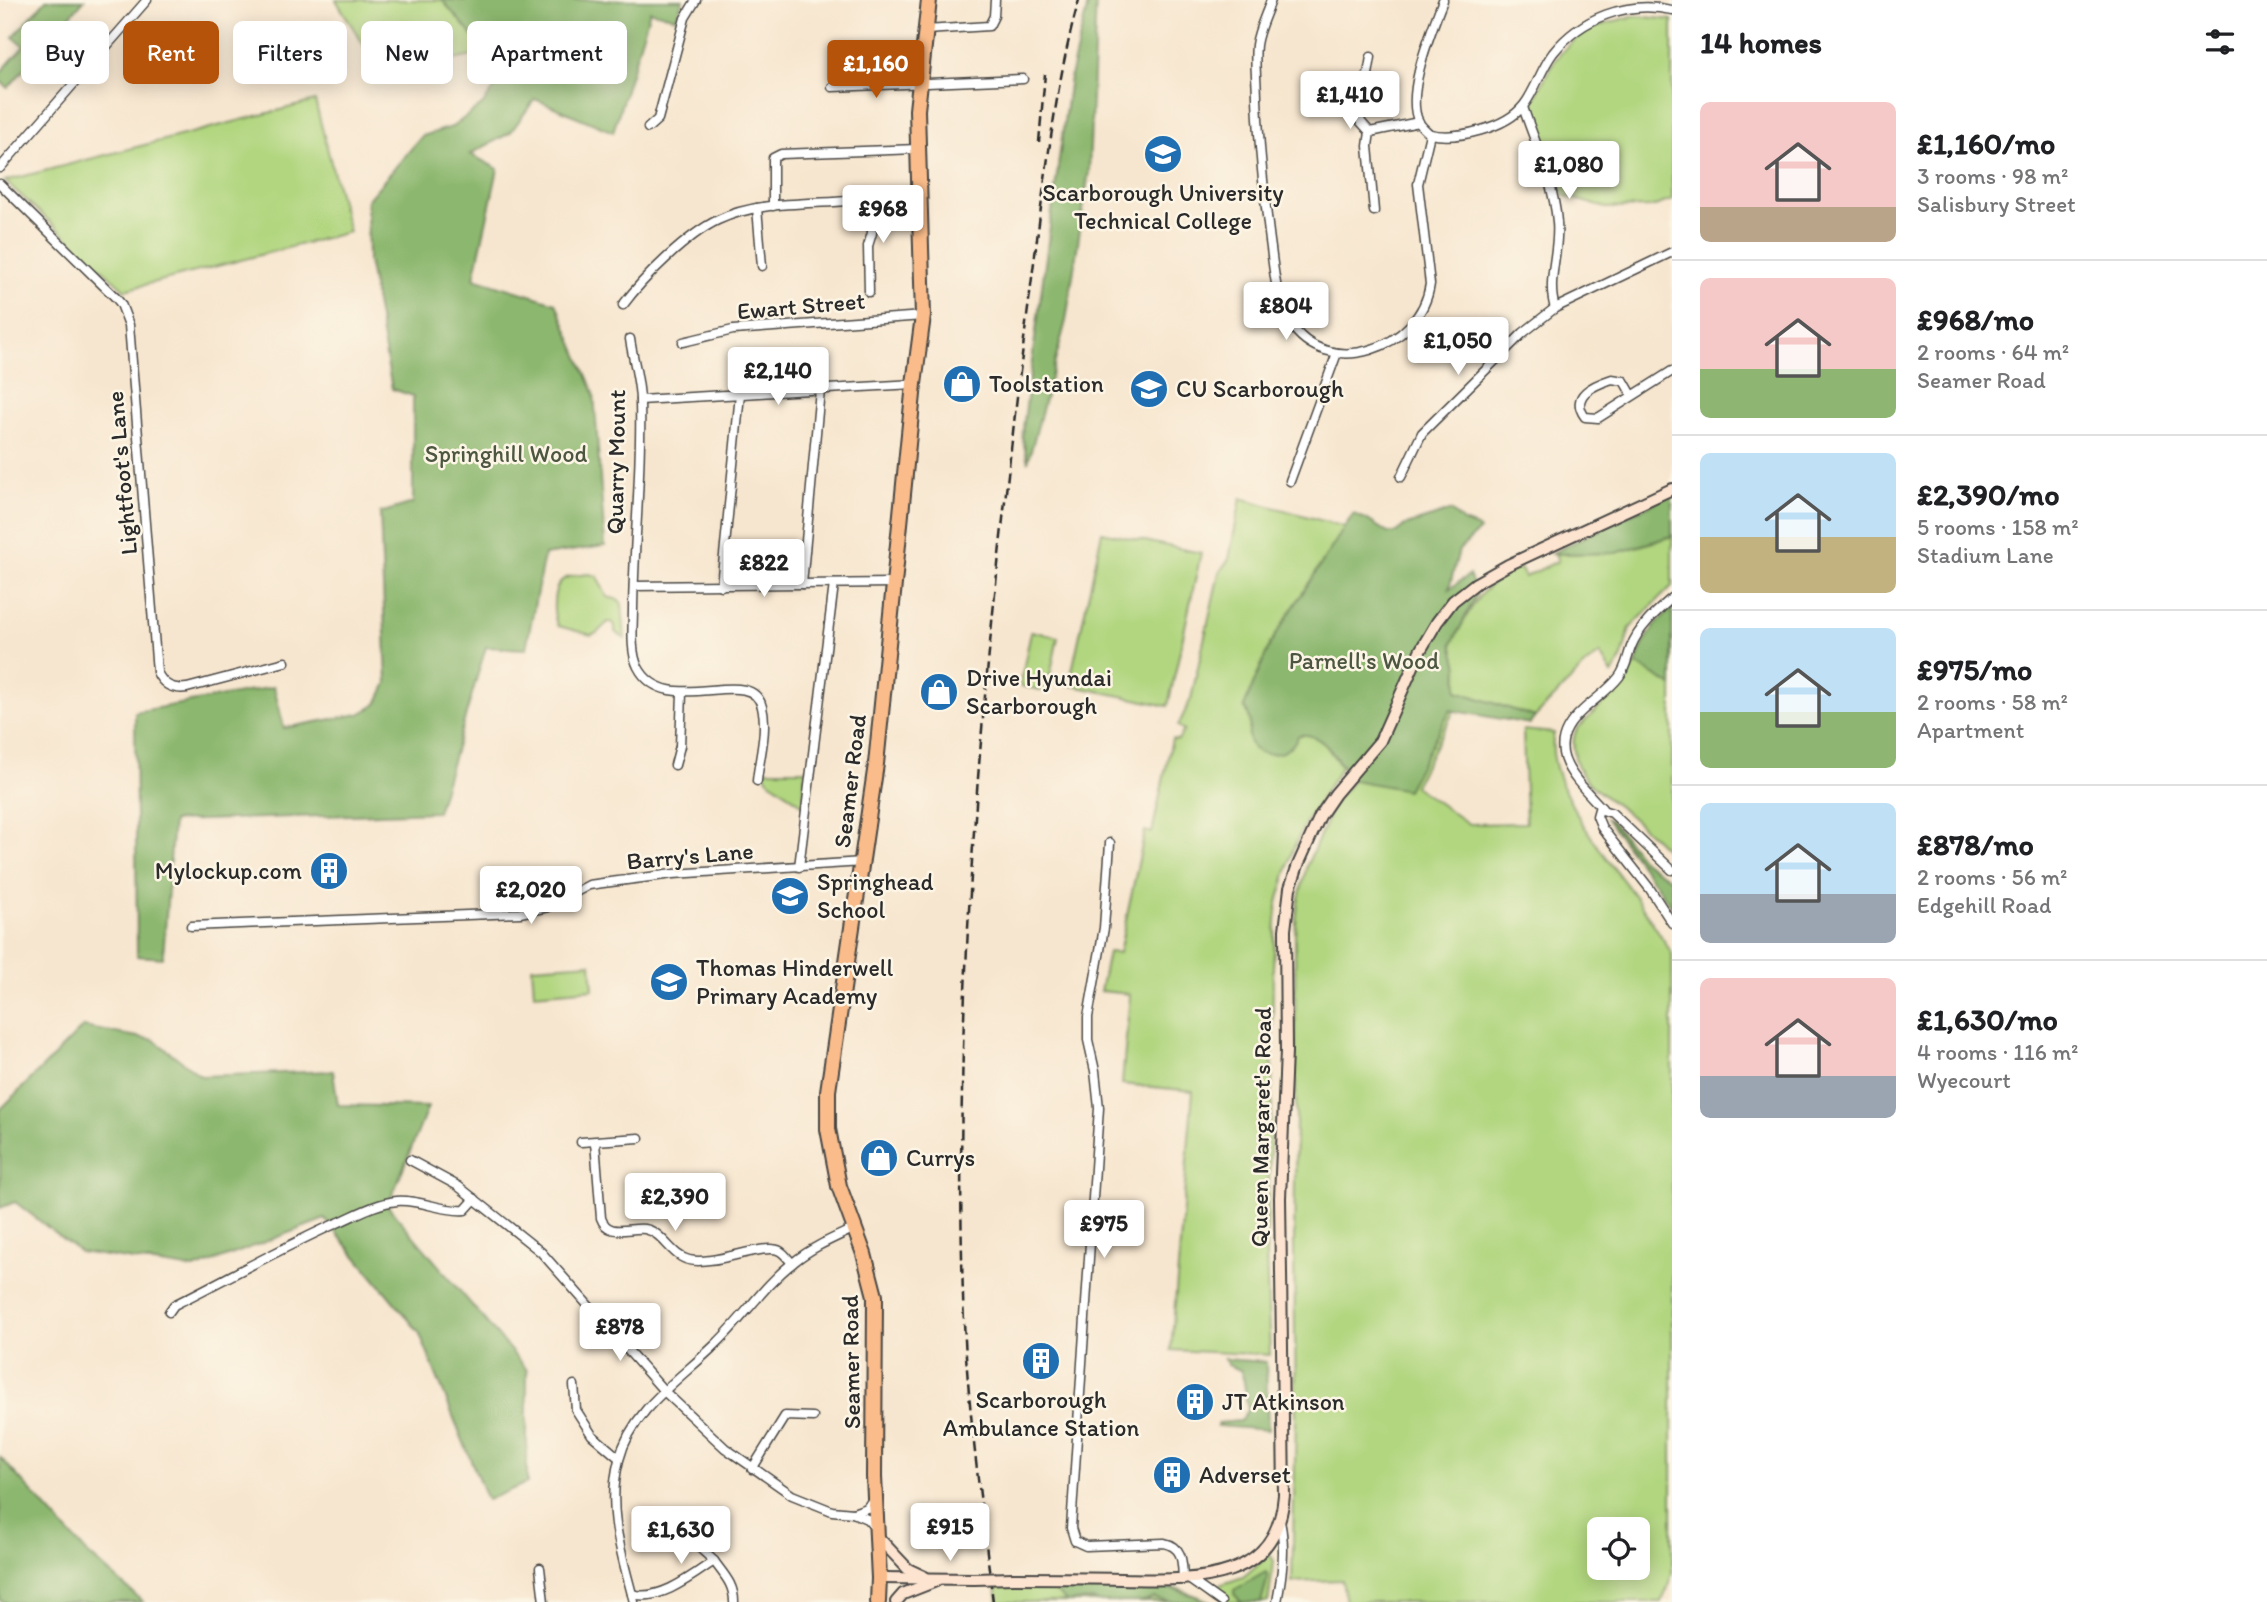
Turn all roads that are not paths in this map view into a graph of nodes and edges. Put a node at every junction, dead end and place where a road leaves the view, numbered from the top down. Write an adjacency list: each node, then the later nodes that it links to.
1 (147, 0): 19 (street)
2 (696, 0): 15 (street)
3 (929, 0): 8 (highway, Seamer Road)
4 (995, 0): 8 (street)
5 (1271, 0): 34 (street)
6 (1443, 0): 14 (street)
7 (1672, 10): 13 (street)
8 (926, 30): 11 (highway, Seamer Road)
9 (1371, 57): 16 (street)
10 (1023, 79): 11 (street)
11 (920, 85): 12 (street); 18 (highway, Seamer Road)
12 (832, 87)
13 (1523, 107): 17 (street); 30 (street)
14 (1419, 122): 16 (street); 17 (street)
15 (648, 128)
16 (1370, 132): 25 (street)
17 (1430, 135): 34 (street)
18 (918, 149): 21 (highway, Seamer Road); 23 (street)
19 (0, 168)
20 (0, 184): 50 (street, Lightfoot's Lane)
21 (920, 192): 22 (street); 31 (highway, Seamer Road)
22 (871, 199): 23 (street); 28 (street)
23 (773, 206): 24 (street)
24 (757, 208): 27 (street); 29 (street)
25 (1374, 211)
26 (1672, 251): 30 (street)
27 (762, 266)
28 (869, 292)
29 (623, 305)
30 (1555, 308): 41 (street)
31 (923, 316): 33 (street, Ewart Street); 36 (highway, Seamer Road)
32 (630, 339): 40 (street, Quarry Mount)
33 (683, 342)
34 (1337, 353): 42 (street)
35 (1672, 371): 39 (street)
36 (914, 384): 37 (street); 44 (highway, Seamer Road)
37 (820, 390): 38 (street); 45 (street)
38 (740, 394): 40 (street); 48 (street)
39 (1632, 395): 39 (street)
40 (640, 400): 47 (street, Quarry Mount)
41 (1401, 477)
42 (1290, 481)
43 (1672, 489): 76 (main road, Queen Margaret's Road)
44 (894, 583): 46 (street); 56 (highway, Seamer Road)
45 (802, 584): 46 (street); 48 (street)
46 (834, 584): 57 (street)
47 (634, 586): 48 (street); 51 (street, Quarry Mount)
48 (721, 586)
49 (1672, 598): 54 (street)
50 (285, 662)
51 (682, 693): 52 (street); 53 (street)
52 (675, 765)
53 (757, 781)
54 (1602, 808): 58 (street); 59 (street)
55 (1111, 843): 84 (street)
56 (863, 862): 57 (street, Barry's Lane); 66 (highway, Seamer Road)
57 (799, 867): 60 (street, Barry's Lane)
58 (1672, 870)
59 (1672, 923)
60 (191, 926)
61 (639, 1138): 63 (street)
62 (581, 1142): 63 (street)
63 (596, 1142): 67 (street)
64 (410, 1160): 65 (street)
65 (475, 1199): 68 (street); 70 (street)
66 (855, 1228): 67 (street); 74 (highway, Seamer Road)
67 (792, 1263): 70 (street)
68 (169, 1312)
69 (574, 1385): 72 (street)
70 (664, 1391): 72 (street); 73 (street)
71 (813, 1417): 73 (street)
72 (619, 1458): 85 (street)
73 (752, 1469): 75 (street)
74 (875, 1497): 75 (street); 78 (highway, Seamer Road)
75 (853, 1514): 78 (street)
76 (1280, 1521): 84 (main road, Queen Margaret's Road); 91 (street)
77 (666, 1528): 79 (street)
78 (876, 1532): 81 (highway, Seamer Road); 82 (main road)
79 (713, 1561): 85 (street); 87 (street)
80 (540, 1568): 86 (street)
81 (879, 1578): 82 (main road, Queen Margaret's Road); 88 (highway, Seamer Road)
82 (927, 1578): 83 (main road, Queen Margaret's Road)
83 (942, 1579): 84 (main road, Queen Margaret's Road, bridge); 89 (main road)
84 (1186, 1580): 90 (street)
85 (633, 1598)
86 (544, 1602)
87 (734, 1602)
88 (878, 1602)
89 (896, 1602)
90 (1221, 1602)
91 (1277, 1602)

